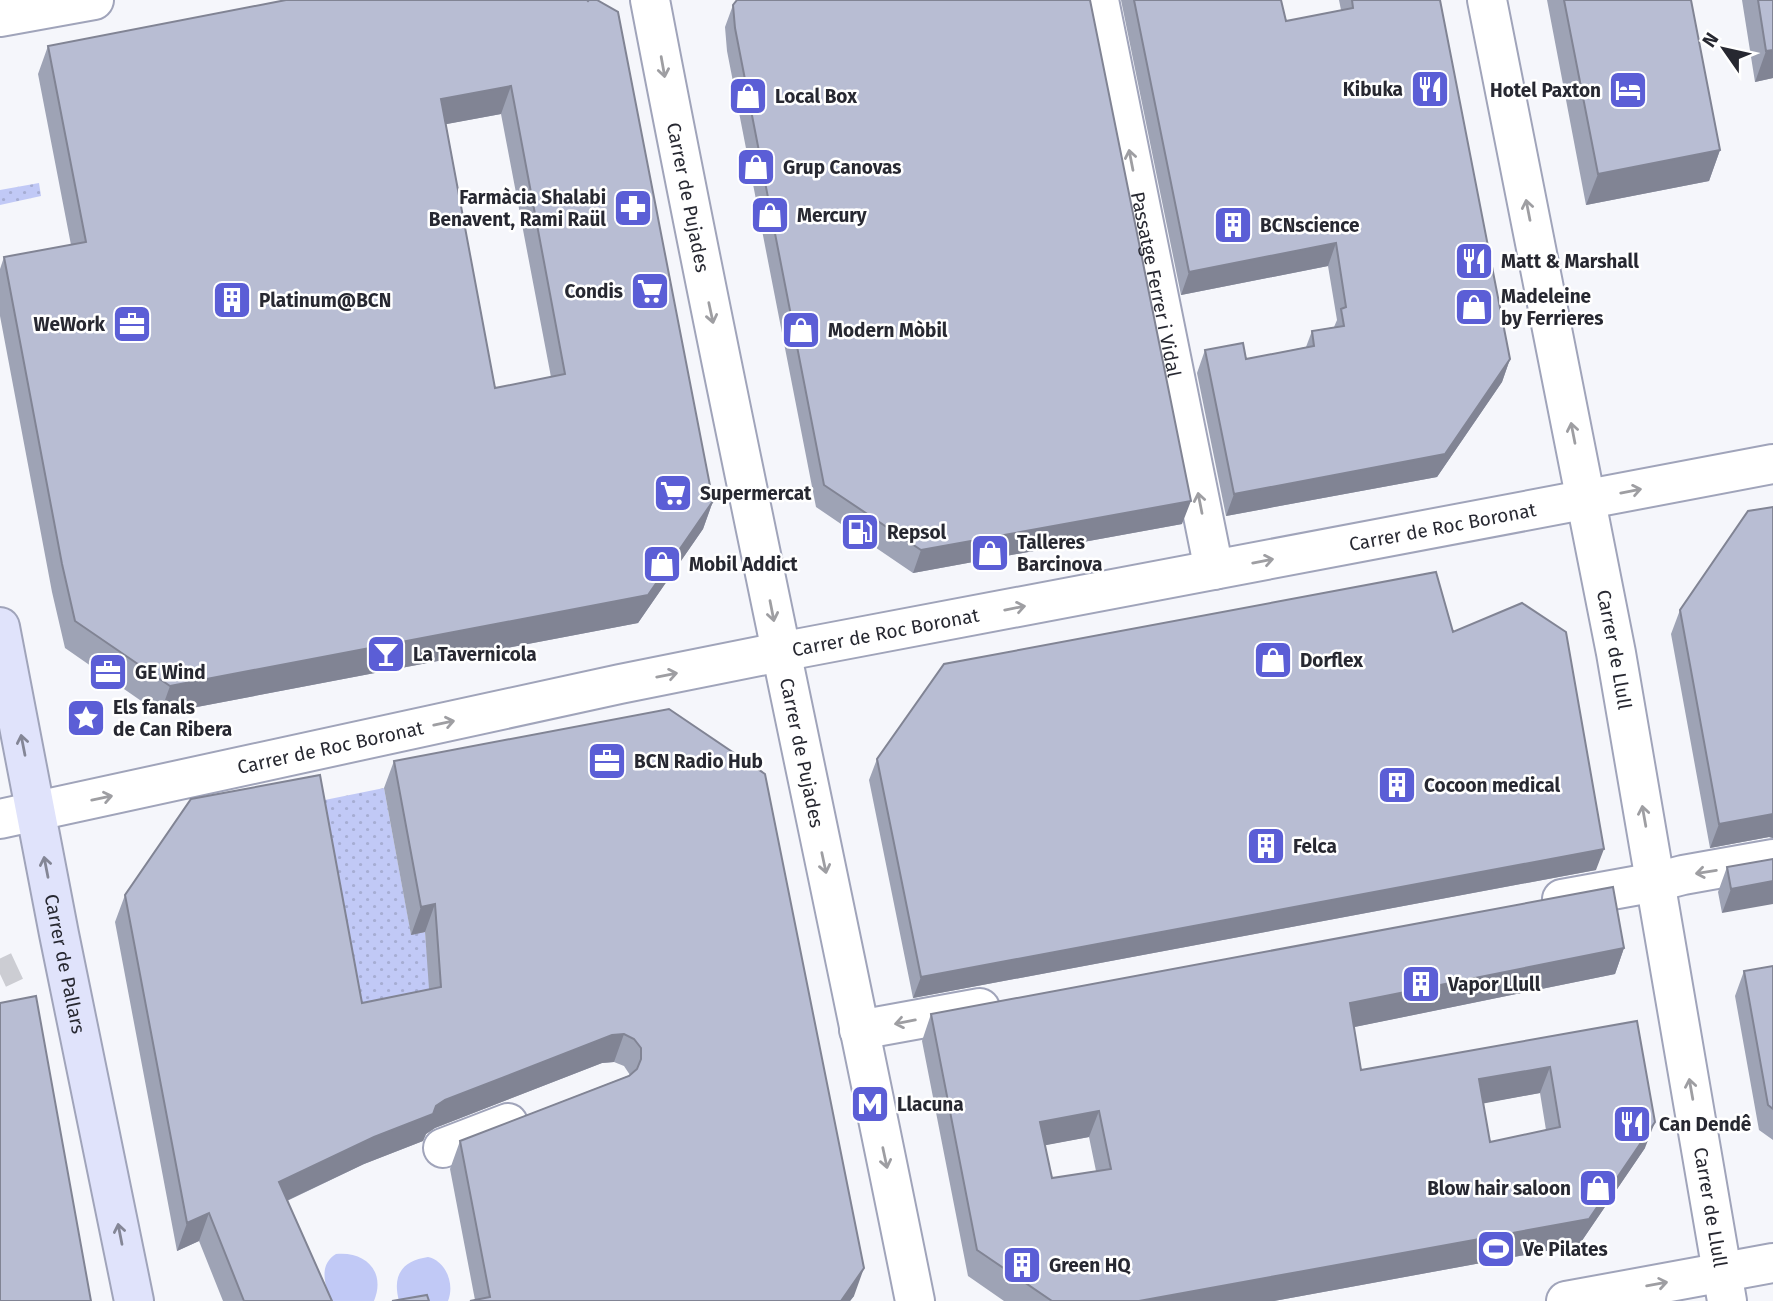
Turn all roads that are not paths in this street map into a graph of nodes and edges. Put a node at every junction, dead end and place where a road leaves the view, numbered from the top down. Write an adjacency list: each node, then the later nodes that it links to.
1 (94, 0): 5 (street)
2 (650, 0): 10 (street, Carrer de Pujades, one-way to 10)
3 (1099, 0): 8 (street, Passatge Ferrer i Vidal, one-way to 3)
4 (1487, 0): 7 (street, Carrer de Llull, one-way to 4)
5 (0, 18)
6 (1773, 464): 7 (street, Carrer de Roc Boronat, one-way to 6)
7 (1586, 500): 8 (street, Carrer de Roc Boronat, one-way to 7); 13 (street, Carrer de Llull, one-way to 7)
8 (1214, 570): 10 (street, Carrer de Roc Boronat, one-way to 8)
9 (0, 627): 11 (main road, Carrer de Pallars, one-way to 9)
10 (780, 652): 11 (street, Carrer de Roc Boronat, one-way to 10); 16 (street, Carrer de Pujades, one-way to 16)
11 (18, 816): 21 (main road, Carrer de Pallars, one-way to 11)
12 (1773, 859): 13 (street, one-way to 13)
13 (1656, 882): 14 (street); 20 (street, Carrer de Llull, one-way to 13)
14 (1534, 905)
15 (1014, 1002): 16 (street, one-way to 16)
16 (859, 1030): 22 (street, Carrer de Pujades, one-way to 22)
17 (534, 1113): 18 (street)
18 (443, 1148)
19 (1773, 1263): 20 (street)
20 (1724, 1287): 23 (street, one-way to 20)
21 (134, 1301)
22 (915, 1301)
23 (1566, 1301)

